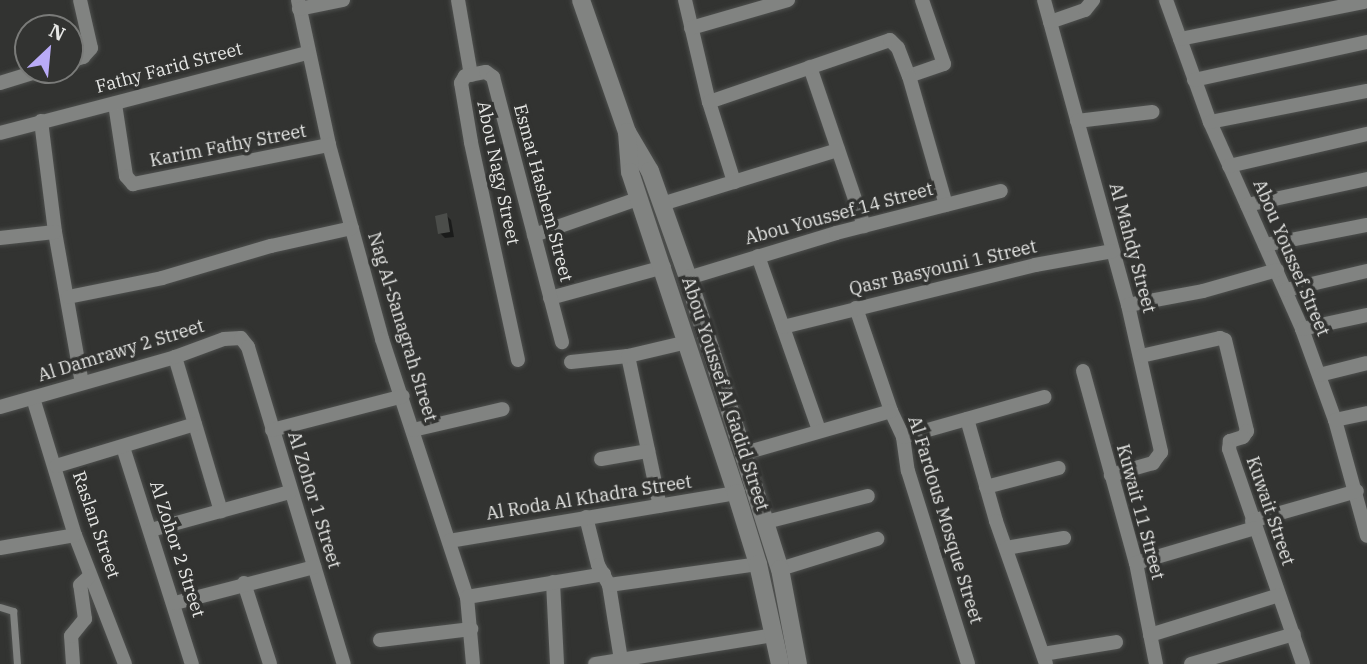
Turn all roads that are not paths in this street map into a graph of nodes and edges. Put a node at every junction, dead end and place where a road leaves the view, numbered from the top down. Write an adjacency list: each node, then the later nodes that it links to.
1 (342, 0): 10 (street)
2 (458, 0): 20 (street, Abou Nagy Street)
3 (581, 0): 37 (street, Abou Youssef Al Gadid Street)
4 (685, 0): 14 (street)
5 (788, 0): 14 (street)
6 (922, 0): 21 (street)
7 (1044, 0): 13 (street, Al Mahdy Street)
8 (1093, 0): 13 (street)
9 (1166, 0): 15 (street, Abou Youssef Street)
10 (298, 4): 17 (street, Nag Al-Sanagrah Street)
11 (1365, 5): 15 (street)
12 (84, 19): 18 (street)
13 (1050, 22): 28 (street, Al Mahdy Street)
14 (691, 28): 24 (street)
15 (1180, 39): 22 (street, Abou Youssef Street)
16 (1367, 43): 22 (street)
17 (308, 53): 25 (street, Fathy Farid Street); 32 (street, Nag Al-Sanagrah Street)
18 (84, 55)
19 (810, 66): 21 (street); 24 (street); 33 (street)
20 (471, 75): 46 (street, Esmat Hashem Street); 69 (street, Abou Nagy Street)
21 (909, 76): 40 (street)
22 (1194, 80): 29 (street, Abou Youssef Street)
23 (1367, 91): 29 (street)
24 (709, 102): 36 (street)
25 (115, 104): 27 (street, Fathy Farid Street); 32 (street, Karim Fathy Street)
26 (1152, 112): 28 (street)
27 (41, 121): 30 (street, Fathy Farid Street); 45 (street)
28 (1077, 121): 49 (street, Al Mahdy Street)
29 (1210, 122): 34 (street, Abou Youssef Street)
30 (0, 133)
31 (1367, 134): 34 (street)
32 (329, 145): 44 (street, Nag Al-Sanagrah Street)
33 (838, 150): 36 (street); 43 (street)
34 (1229, 166): 41 (street, Abou Youssef Street)
35 (1367, 179): 41 (street)
36 (734, 182): 39 (street)
37 (643, 188): 39 (street, Abou Youssef Al Gadid Street); 46 (street); 51 (street, Abou Youssef Al Gadid Street)
38 (1001, 191): 40 (street, Abou Youssef 14 Street)
39 (662, 204): 54 (street, Abou Youssef Al Gadid Street)
40 (946, 205): 43 (street, Abou Youssef 14 Street)
41 (1247, 205): 48 (street, Abou Youssef Street)
42 (1367, 225): 48 (street)
43 (864, 226): 50 (street, Abou Youssef 14 Street)
44 (352, 228): 56 (street); 75 (street, Nag Al-Sanagrah Street)
45 (55, 233): 47 (street); 56 (street)
46 (534, 235): 57 (street, Esmat Hashem Street)
47 (0, 238)
48 (1265, 245): 52 (street, Abou Youssef Street)
49 (1113, 251): 58 (street, Al Mahdy Street); 59 (street, Qasr Basyouni 1 Street)
50 (758, 256): 54 (street, Abou Youssef 14 Street); 61 (street)
51 (664, 267): 57 (street); 64 (street, Abou Youssef Al Gadid Street)
52 (1277, 270): 55 (street, Abou Youssef Street); 58 (street)
53 (1367, 271): 55 (street)
54 (688, 278): 91 (street, Abou Youssef Al Gadid Street)
55 (1286, 290): 62 (street, Abou Youssef Street)
56 (68, 297): 74 (street)
57 (550, 298): 63 (street, Esmat Hashem Street)
58 (1128, 304): 67 (street, Al Mahdy Street)
59 (856, 308): 61 (street, Qasr Basyouni 1 Street); 80 (street, Al Fardous Mosque Street)
60 (1367, 314): 62 (street)
61 (783, 327): 87 (street)
62 (1302, 329): 73 (street, Abou Youssef Street)
63 (562, 342)
64 (687, 342): 66 (street); 99 (street, Abou Youssef Al Gadid Street)
65 (248, 348): 68 (street, Al Damrawy 2 Street); 86 (street, Al Zohor 1 Street)
66 (628, 356): 70 (street); 90 (street)
67 (1140, 356): 95 (street, Al Mahdy Street); 105 (street, Kuwait Street)
68 (175, 357): 74 (street, Al Damrawy 2 Street); 84 (street)
69 (518, 360)
70 (571, 362)
71 (1367, 363): 73 (street)
72 (1083, 371): 95 (street, Kuwait 11 Street)
73 (1319, 375): 83 (street, Abou Youssef Street)
74 (82, 383): 77 (street, Al Damrawy 2 Street)
75 (403, 396): 85 (street, Nag Al-Sanagrah Street); 86 (street)
76 (1044, 397): 82 (street)
77 (33, 398): 78 (street, Al Damrawy 2 Street); 93 (street, Raslan Street)
78 (0, 406)
79 (503, 409): 85 (street)
80 (891, 411): 87 (street); 88 (street, Al Fardous Mosque Street)
81 (1367, 413): 83 (street)
82 (967, 419): 88 (street); 96 (street)
83 (1335, 420): 97 (street, Abou Youssef Street)
84 (195, 425): 89 (street); 102 (street)
85 (413, 429): 111 (street, Nag Al-Sanagrah Street)
86 (272, 430): 98 (street, Al Zohor 1 Street)
87 (819, 430): 91 (street)
88 (903, 437): 148 (street, Al Fardous Mosque Street)
89 (124, 447): 93 (street); 106 (street, Al Zohor 2 Street)
90 (648, 452): 92 (street); 101 (street)
91 (745, 453): 104 (street, Abou Youssef Al Gadid Street)
92 (601, 459)
93 (56, 466): 107 (street, Raslan Street)
94 (1059, 467): 96 (street)
95 (1111, 475): 114 (street, Kuwait 11 Street)
96 (986, 487): 113 (street)
97 (1357, 491): 105 (street); 108 (street, Abou Youssef Street)
98 (290, 492): 102 (street); 116 (street, Al Zohor 1 Street)
99 (736, 493): 101 (street, Al Roda Al Khadra Street); 115 (street, Abou Youssef Al Gadid Street)
100 (868, 496): 104 (street)
101 (660, 506): 103 (street, Al Roda Al Khadra Street)
102 (221, 511): 106 (street)
103 (586, 517): 111 (street, Al Roda Al Khadra Street); 119 (street)
104 (766, 522): 117 (street, Abou Youssef Al Gadid Street)
105 (1253, 525): 114 (street); 122 (street, Kuwait Street)
106 (151, 530): 124 (street, Al Zohor 2 Street)
107 (75, 535): 112 (street); 118 (street, Raslan Street)
108 (1367, 536)
109 (1064, 538): 113 (street)
110 (877, 539): 117 (street)
111 (449, 541): 123 (street, Nag Al-Sanagrah Street)
112 (0, 548)
113 (1006, 548): 133 (street)
114 (1136, 563): 129 (street, Kuwait 11 Street)
115 (758, 564): 119 (street); 128 (street, Abou Youssef Al Gadid Street)
116 (314, 567): 121 (street); 141 (street, Al Zohor 1 Street)
117 (779, 569): 147 (street, Abou Youssef Al Gadid Street)
118 (90, 576): 137 (street); 138 (street, Raslan Street)
119 (607, 579): 120 (street); 135 (street)
120 (553, 582): 123 (street); 143 (street)
121 (244, 583): 124 (street); 140 (street)
122 (1279, 595): 127 (street, Kuwait Street); 129 (street)
123 (467, 597): 126 (street, Nag Al-Sanagrah Street)
124 (175, 603): 139 (street, Al Zohor 2 Street)
125 (0, 607): 136 (lane)
126 (471, 629): 130 (street); 142 (street, Nag Al-Sanagrah Street)
127 (1294, 634): 134 (street); 151 (street, Kuwait Street)
128 (774, 635): 132 (street); 146 (street, Abou Youssef Al Gadid Street)
129 (1150, 635): 149 (street, Kuwait 11 Street)
130 (380, 640)
131 (1116, 642): 133 (street)
132 (695, 648): 135 (street); 145 (street)
133 (1044, 659)
134 (1229, 659): 150 (street)
135 (621, 660): 144 (street)
136 (17, 664)
137 (73, 664)
138 (125, 664)
139 (192, 664)
140 (270, 664)
141 (344, 664)
142 (473, 664)
143 (557, 664)
144 (595, 664)
145 (699, 664)
146 (780, 664)
147 (798, 664)
148 (968, 664)
149 (1156, 664)
150 (1191, 664)
151 (1303, 664)

